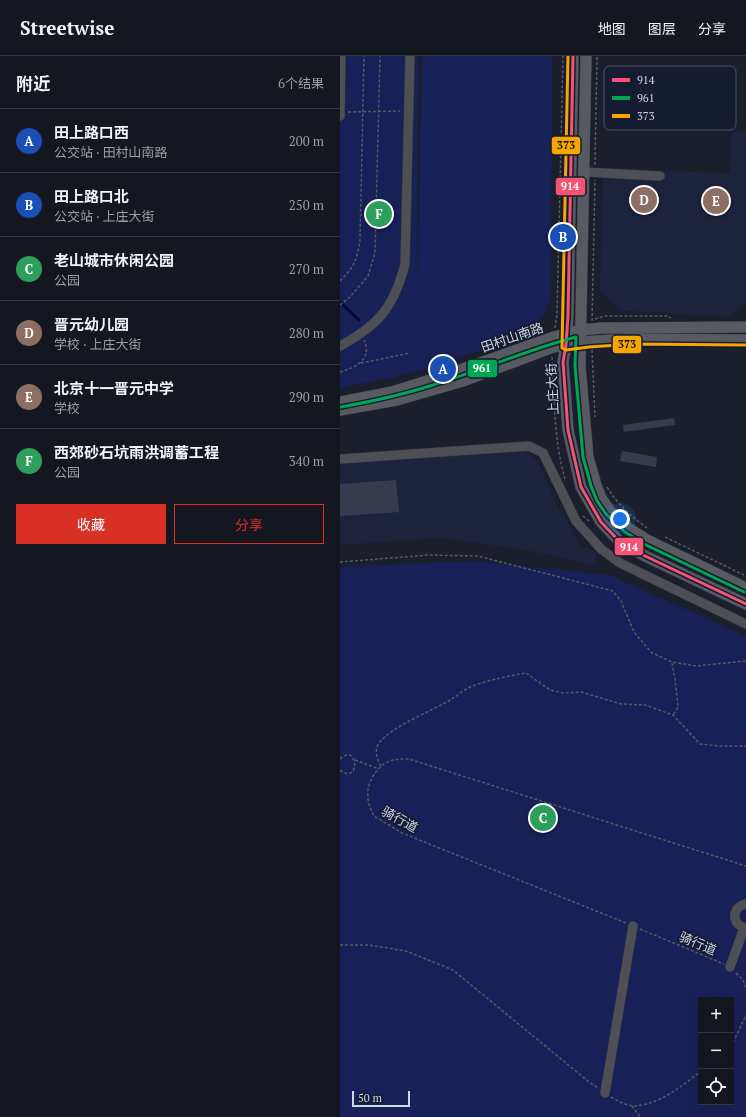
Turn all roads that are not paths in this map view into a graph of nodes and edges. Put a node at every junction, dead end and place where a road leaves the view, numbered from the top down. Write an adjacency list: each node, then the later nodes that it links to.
1 (341, 56): 5 (street)
2 (410, 56): 14 (street)
3 (573, 56): 11 (main road, 上庄大街)
4 (586, 56): 7 (main road)
5 (340, 112): 6 (street)
6 (340, 116)
7 (584, 172): 8 (street); 10 (main road)
8 (660, 176)
9 (746, 327): 10 (main road, 田村山南路)
10 (581, 330): 11 (main road, 田村山南路); 13 (main road)
11 (567, 339): 13 (main road, 田村山南路); 15 (main road, 田村山南路); 16 (main road, 田村山南路); 19 (main road, 上庄大街)
12 (746, 340): 13 (main road, 田村山南路)
13 (580, 342): 18 (main road)
14 (340, 346)
15 (340, 402)
16 (340, 410)
17 (340, 459): 20 (street)
18 (746, 588)
19 (746, 604)
20 (746, 624)
21 (746, 904): 23 (street)
22 (633, 926): 25 (street)
23 (745, 928): 24 (street)
24 (730, 967)
25 (605, 1093)

